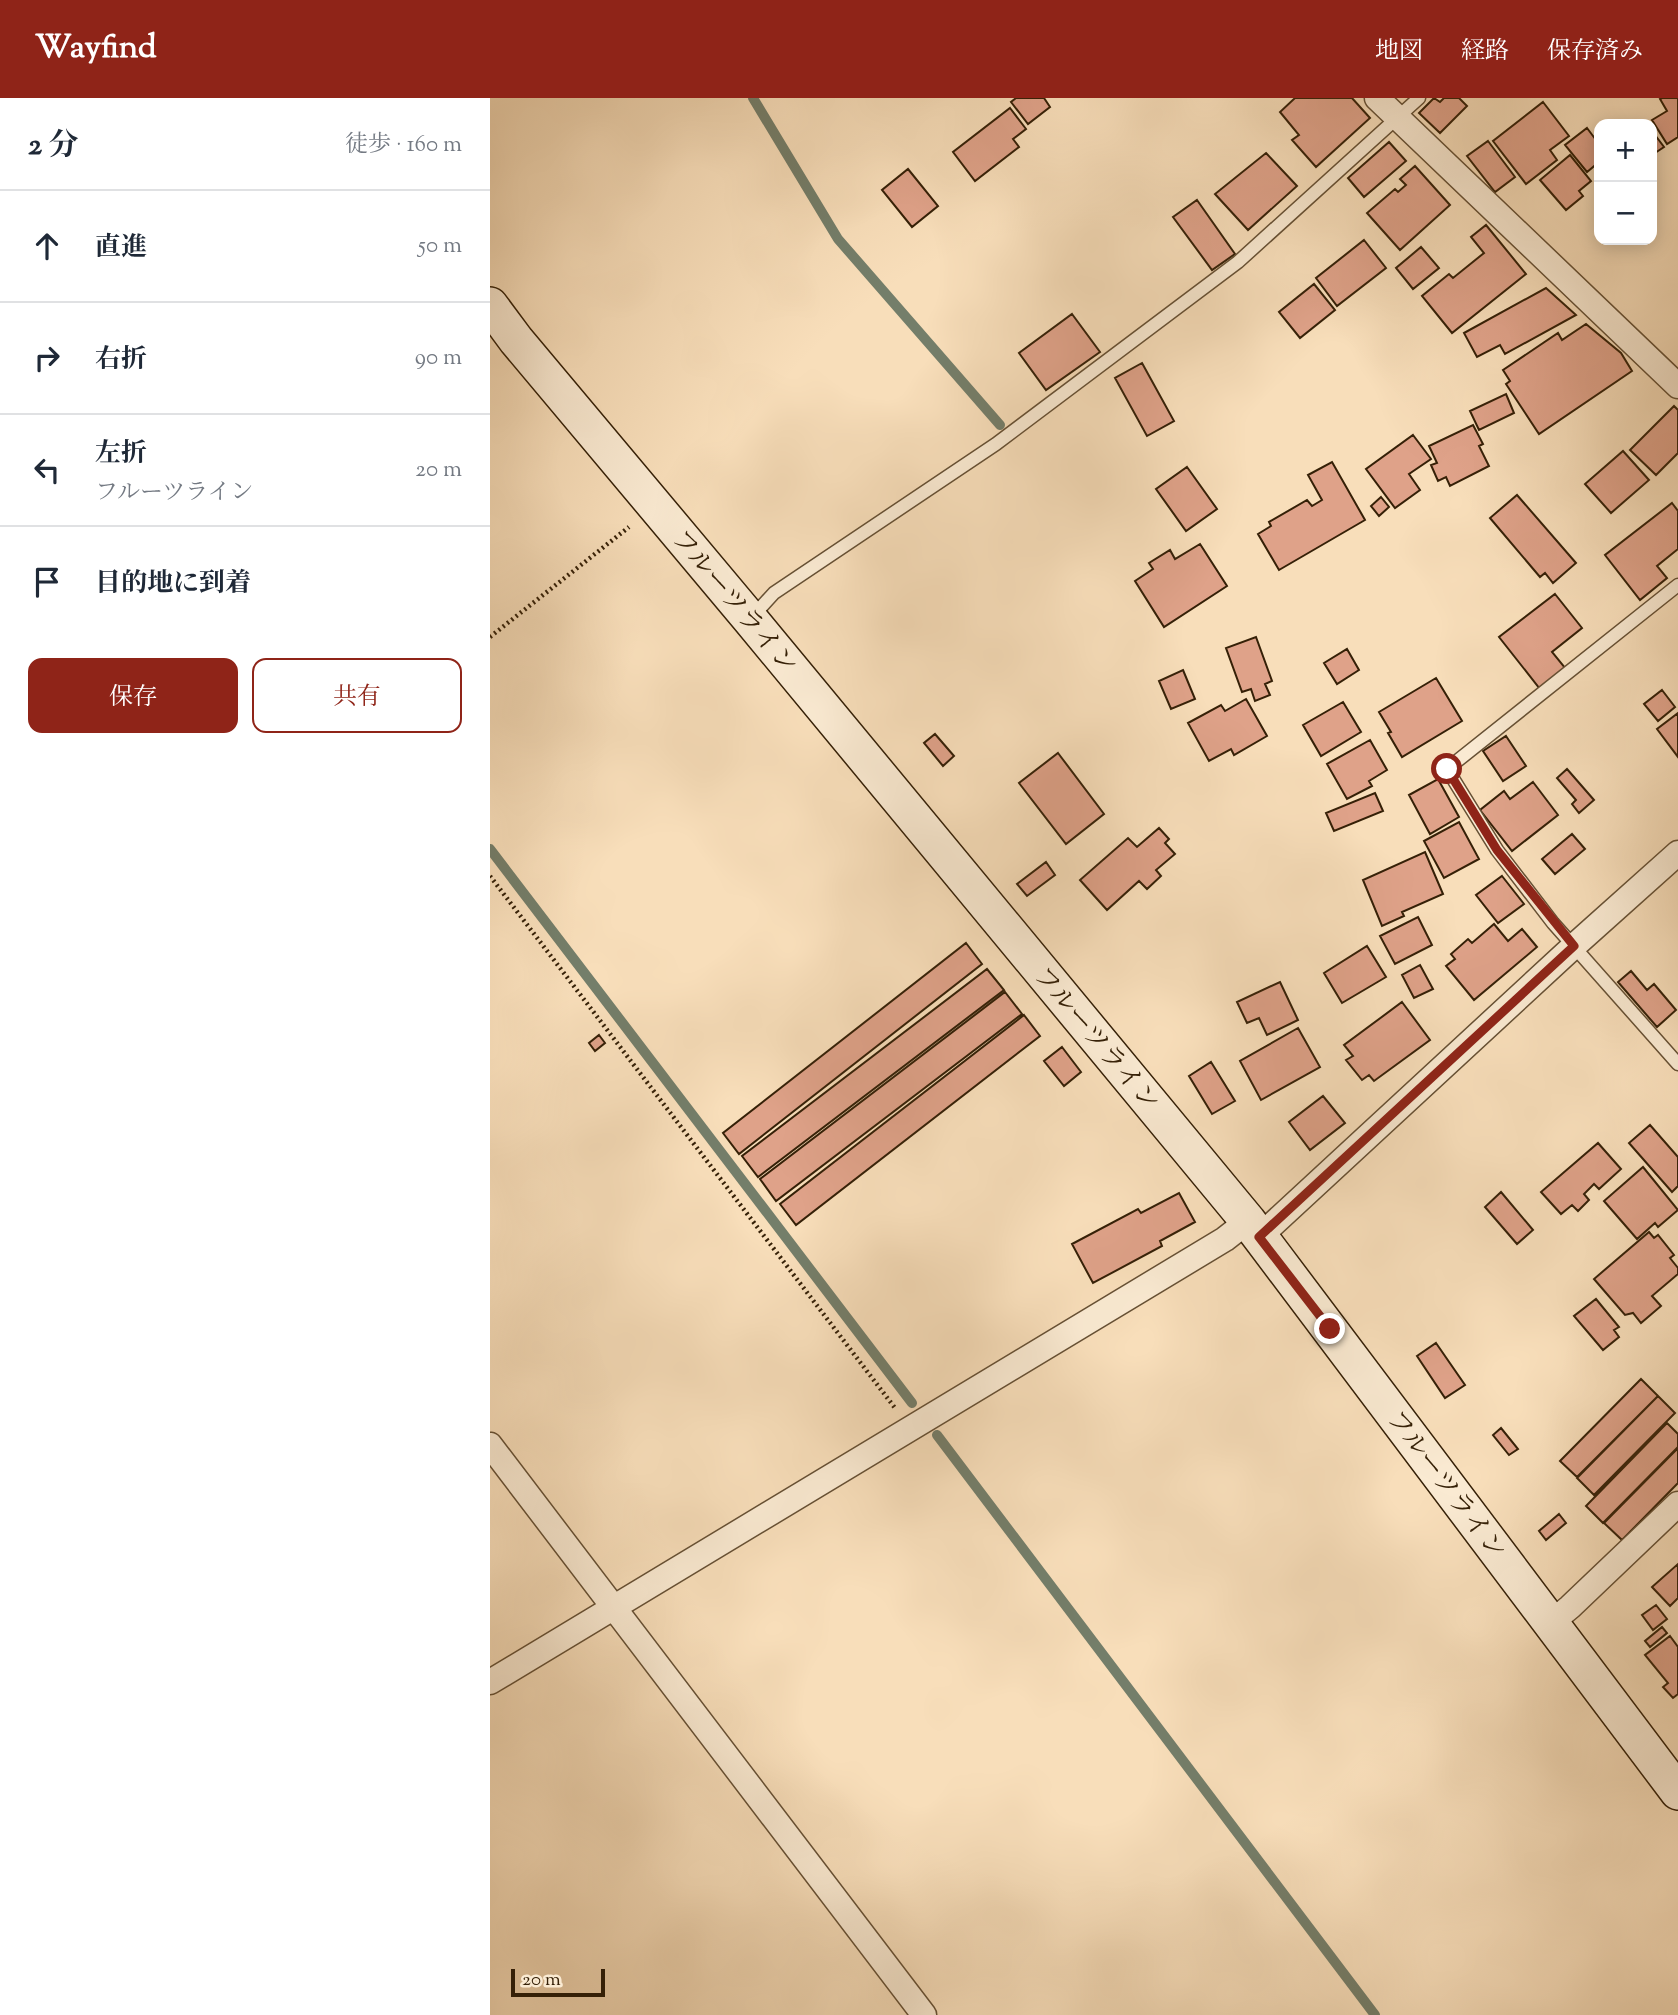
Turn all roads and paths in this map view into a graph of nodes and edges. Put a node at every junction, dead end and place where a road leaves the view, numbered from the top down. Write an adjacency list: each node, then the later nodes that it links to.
1 (1377, 98): 3 (street)
2 (1419, 98): 3 (lane)
3 (1397, 117): 5 (street); 8 (lane)
4 (490, 305): 6 (street, フルーツライン)
5 (1678, 386)
6 (656, 506): 8 (street, フルーツライン); 9 (path)
7 (1678, 585): 12 (lane)
8 (750, 619): 14 (street, フルーツライン)
9 (490, 637)
10 (1678, 853): 12 (street)
11 (490, 876): 15 (path)
12 (1574, 946): 13 (lane); 14 (street)
13 (1678, 1064)
14 (1254, 1229): 15 (street); 19 (street, フルーツライン)
15 (911, 1429): 18 (street)
16 (490, 1445): 18 (street)
17 (1678, 1504): 19 (street)
18 (614, 1608): 20 (street); 22 (street)
19 (1552, 1622): 21 (street, フルーツライン)
20 (490, 1682)
21 (1678, 1792)
22 (923, 2015)

